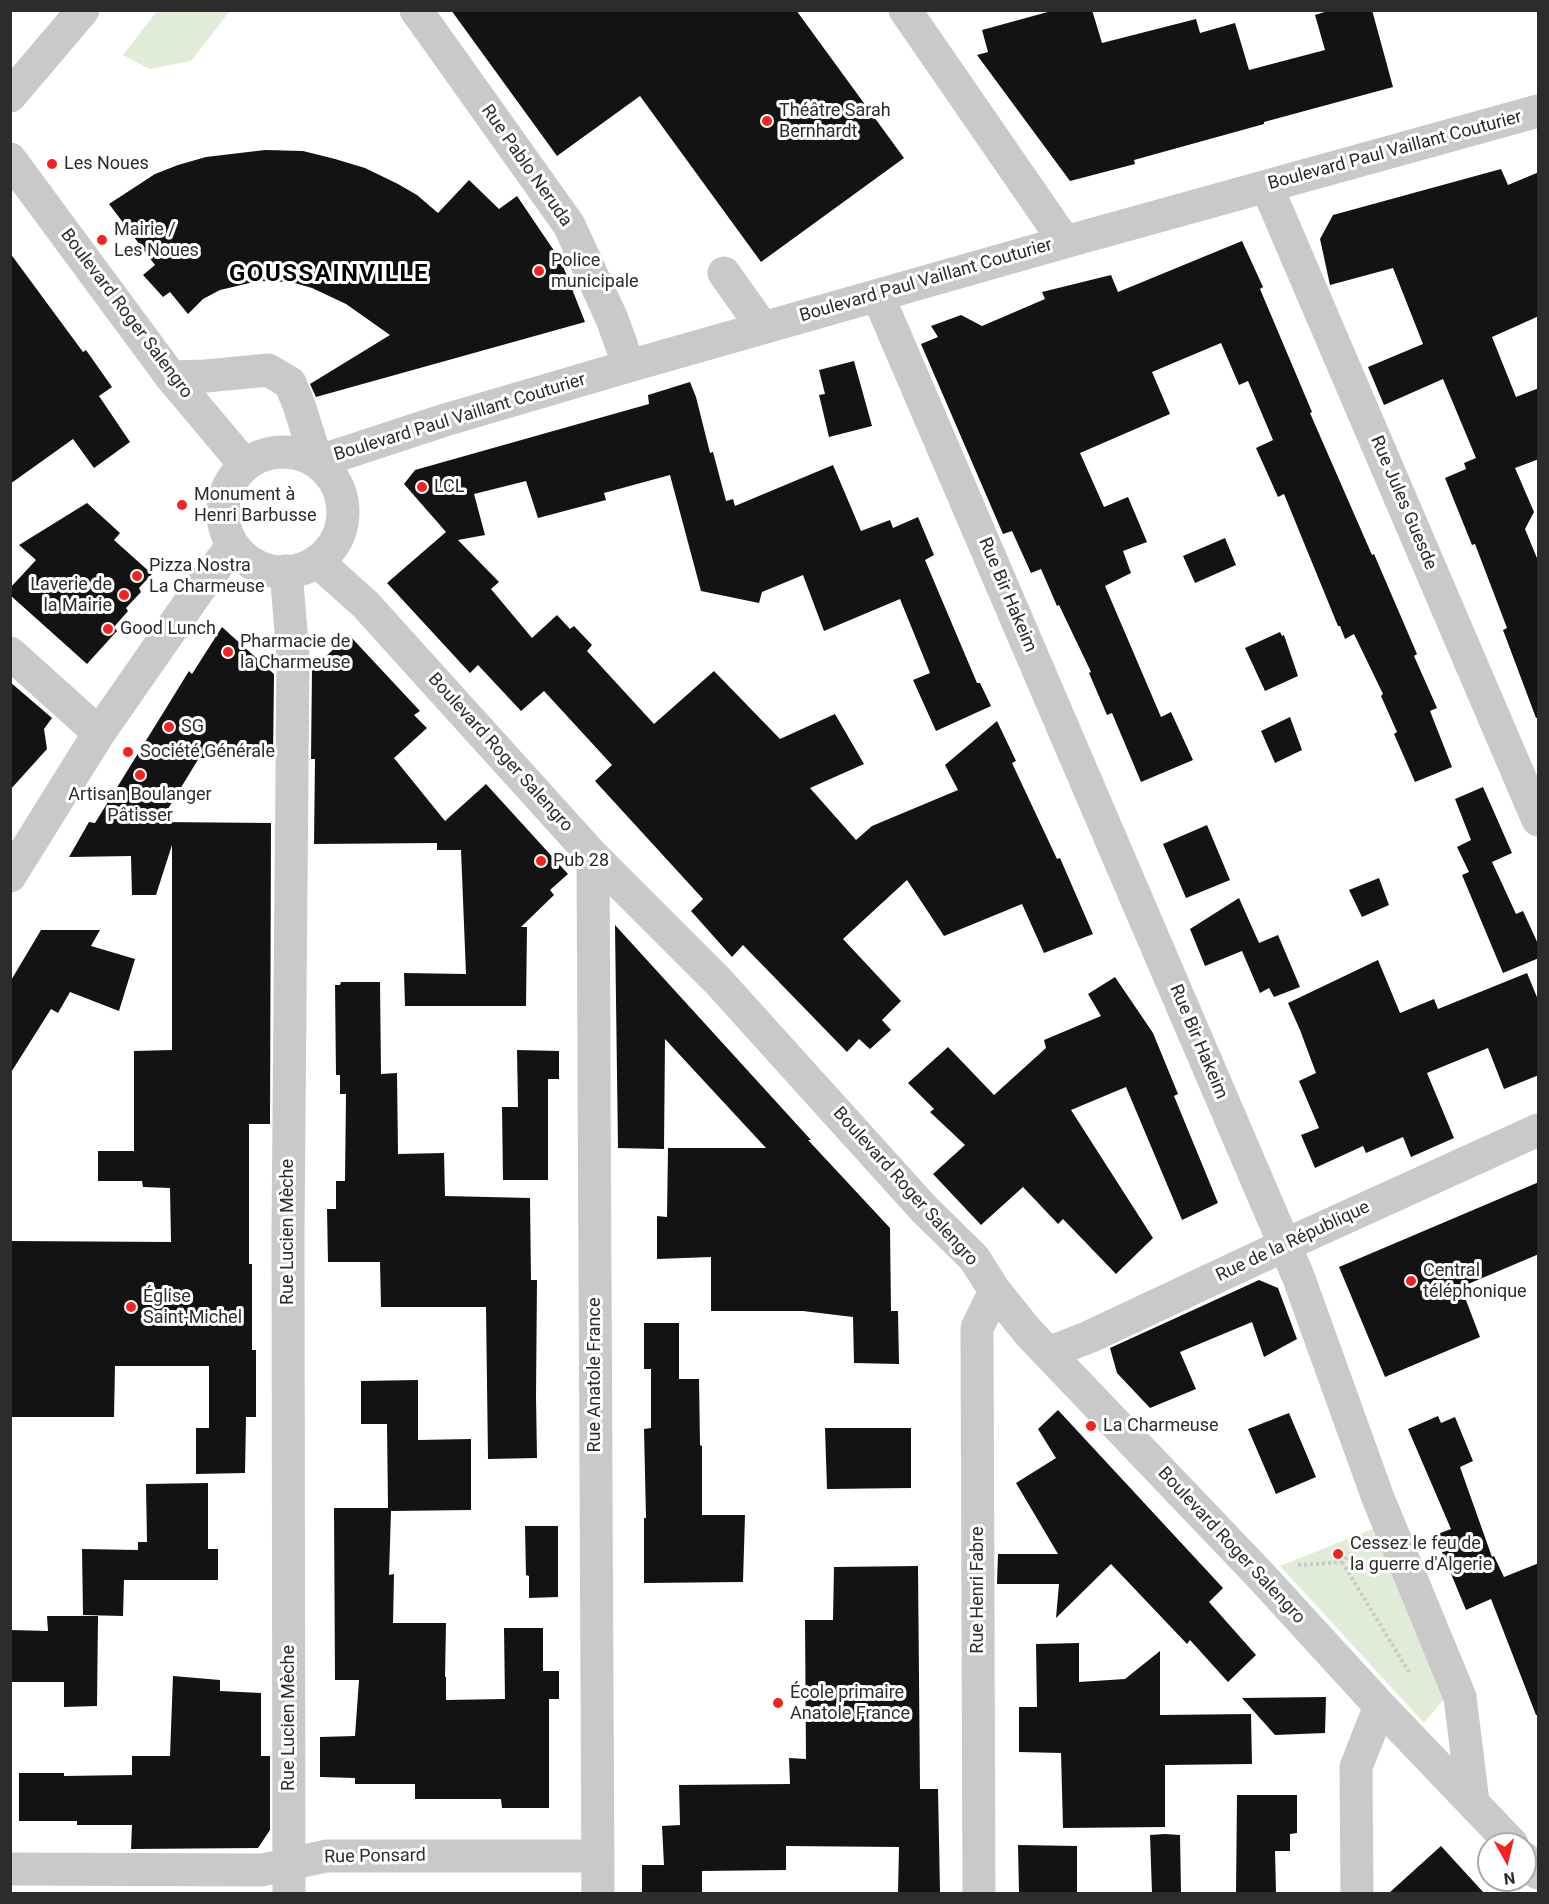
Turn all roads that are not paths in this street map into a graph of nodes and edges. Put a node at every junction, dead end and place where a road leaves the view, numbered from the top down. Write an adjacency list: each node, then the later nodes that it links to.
1 (83, 10): 4 (street)
2 (416, 10): 12 (street, Rue Pablo Neruda)
3 (905, 10): 8 (street)
4 (10, 96)
5 (1539, 111): 7 (street, Boulevard Paul Vaillant Couturier)
6 (10, 159): 13 (street, Boulevard Roger Salengro)
7 (1267, 186): 8 (street, Boulevard Paul Vaillant Couturier); 21 (street, Rue Jules Guesde)
8 (1065, 242): 10 (street, Boulevard Paul Vaillant Couturier)
9 (723, 273): 11 (street)
10 (878, 296): 11 (street, Boulevard Paul Vaillant Couturier); 25 (street, Rue Bir Hakeim)
11 (763, 328): 12 (street, Boulevard Paul Vaillant Couturier)
12 (629, 366): 14 (street, Boulevard Paul Vaillant Couturier)
13 (171, 377): 14 (street); 15 (street, Boulevard Roger Salengro)
14 (317, 462): 15 (street); 17 (street)
15 (245, 465): 16 (street)
16 (234, 545): 18 (street); 20 (street)
17 (317, 561): 18 (street); 22 (street, Boulevard Roger Salengro)
18 (286, 571): 33 (street, Rue Lucien Mèche)
19 (10, 653): 20 (street)
20 (99, 733): 23 (street)
21 (1539, 820)
22 (593, 856): 26 (street, Boulevard Roger Salengro); 31 (street, Rue Anatole France)
23 (10, 876)
24 (1539, 1130): 25 (street, Rue de la République)
25 (1285, 1245): 27 (street, Rue de la République); 29 (street, Rue Bir Hakeim)
26 (995, 1292): 27 (street, Boulevard Roger Salengro); 35 (street, Rue Henri Fabre)
27 (1048, 1353): 28 (street, Boulevard Roger Salengro)
28 (1380, 1706): 29 (street, Boulevard Roger Salengro); 36 (street)
29 (1473, 1802): 30 (street, Boulevard Roger Salengro)
30 (1501, 1832)
31 (597, 1856): 33 (street, Rue Ponsard); 34 (street, Rue Anatole France)
32 (10, 1869): 33 (street, Rue Ponsard)
33 (289, 1878)
34 (598, 1893)
35 (978, 1893)
36 (1357, 1893)

